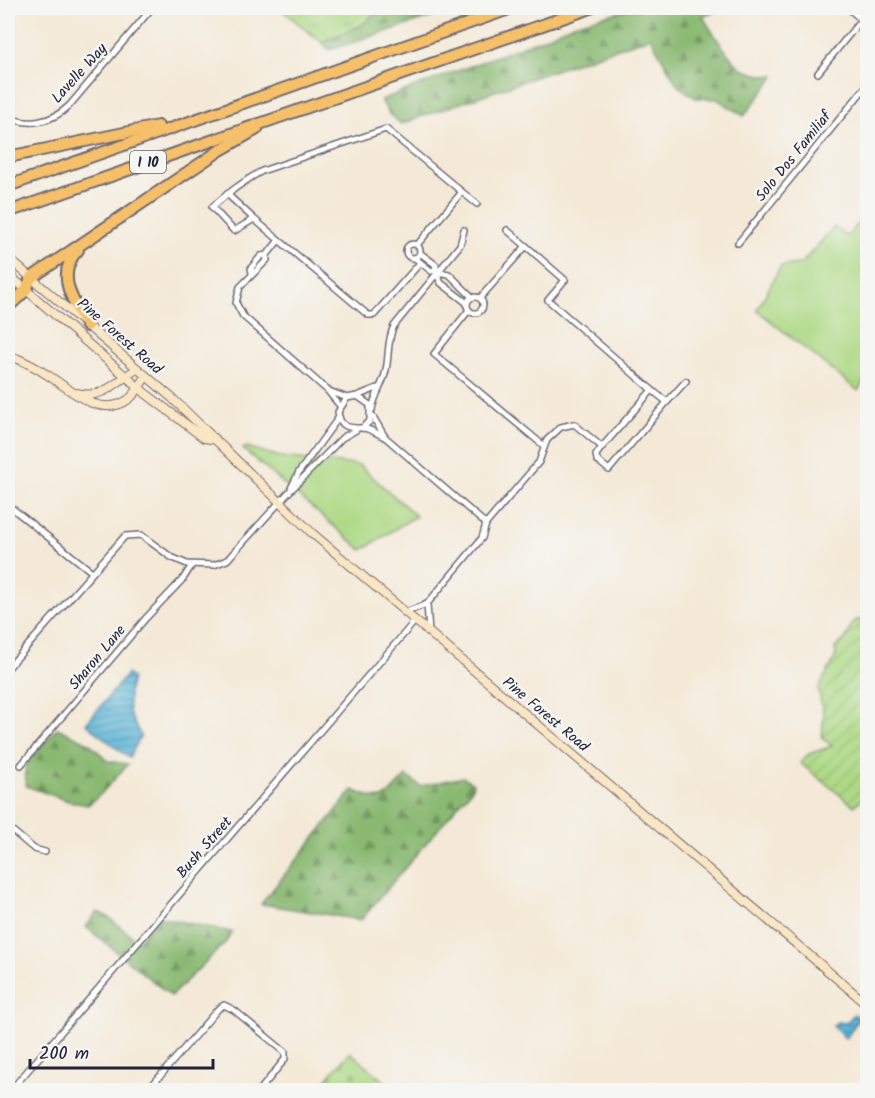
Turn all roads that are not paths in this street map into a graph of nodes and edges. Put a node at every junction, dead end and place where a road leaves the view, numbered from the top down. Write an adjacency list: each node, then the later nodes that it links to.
1 (152, 8): 10 (street, Lavelle Way)
2 (512, 8): 11 (highway, I 10)
3 (591, 8): 9 (highway, I 10)
4 (848, 8): 5 (street)
5 (861, 20): 6 (street); 7 (street)
6 (867, 25)
7 (818, 73)
8 (867, 84): 23 (street, Solo Dos Familiaf)
9 (289, 112): 17 (highway, I 10); 21 (highway)
10 (8, 117)
11 (188, 121): 12 (highway); 13 (highway, I 10)
12 (8, 157)
13 (8, 186)
14 (462, 192): 15 (street); 16 (street); 24 (street)
15 (227, 195): 18 (street); 18 (street)
16 (477, 204)
17 (8, 212)
18 (254, 219): 22 (street)
19 (464, 230): 30 (street)
20 (507, 230): 25 (street)
21 (95, 235): 32 (highway); 39 (highway)
22 (279, 240): 29 (street); 49 (street)
23 (738, 243)
24 (417, 245): 26 (street); 28 (street)
25 (526, 246): 35 (street); 50 (street)
26 (420, 253): 28 (street); 30 (street)
27 (8, 258): 32 (main road, Pine Forest Road)
28 (415, 258): 29 (street)
29 (420, 263): 30 (street)
30 (436, 271): 34 (street); 36 (street); 48 (street)
31 (8, 274): 33 (main road, Pine Forest Road)
32 (31, 278): 33 (highway); 39 (main road, Pine Forest Road)
33 (26, 290): 37 (highway); 41 (main road, Pine Forest Road)
34 (472, 297): 35 (street); 36 (street)
35 (480, 298): 38 (street)
36 (467, 303): 38 (street)
37 (8, 307)
38 (469, 310): 61 (street)
39 (87, 326): 42 (main road, Pine Forest Road)
40 (8, 355): 51 (main road)
41 (108, 361): 43 (main road, Pine Forest Road); 46 (main road)
42 (137, 369): 43 (main road); 44 (main road, Pine Forest Road)
43 (126, 376): 46 (main road); 47 (main road, Pine Forest Road)
44 (146, 376): 47 (main road); 60 (main road, Pine Forest Road)
45 (686, 381): 54 (street)
46 (111, 387): 51 (main road)
47 (139, 387): 51 (main road); 60 (main road, Pine Forest Road)
48 (377, 388): 52 (street); 56 (street)
49 (327, 390): 53 (street); 55 (street)
50 (652, 390): 54 (street); 62 (street)
51 (72, 391)
52 (357, 396): 53 (street); 56 (street)
53 (347, 398): 55 (street)
54 (667, 402): 62 (street)
55 (340, 406): 57 (street)
56 (372, 412): 58 (street); 59 (street)
57 (339, 417): 58 (street); 63 (street)
58 (359, 429): 59 (street); 63 (street)
59 (385, 437): 66 (street)
60 (211, 439): 64 (main road, Pine Forest Road)
61 (544, 446): 62 (street); 66 (street)
62 (602, 447)
63 (289, 492): 64 (street)
64 (279, 503): 67 (street); 70 (main road, Pine Forest Road)
65 (8, 505): 68 (street)
66 (486, 524): 69 (street)
67 (192, 566): 68 (street); 74 (street, Sharon Lane)
68 (92, 572): 73 (street)
69 (427, 604): 70 (street); 72 (street)
70 (406, 612): 71 (main road, Pine Forest Road)
71 (415, 621): 72 (main road, Pine Forest Road); 78 (street, Bush Street)
72 (429, 632): 77 (main road, Pine Forest Road)
73 (8, 669)
74 (21, 765)
75 (8, 827): 76 (street)
76 (45, 852)
77 (867, 1005)
78 (11, 1090)
79 (148, 1090): 80 (street)
80 (260, 1090)

